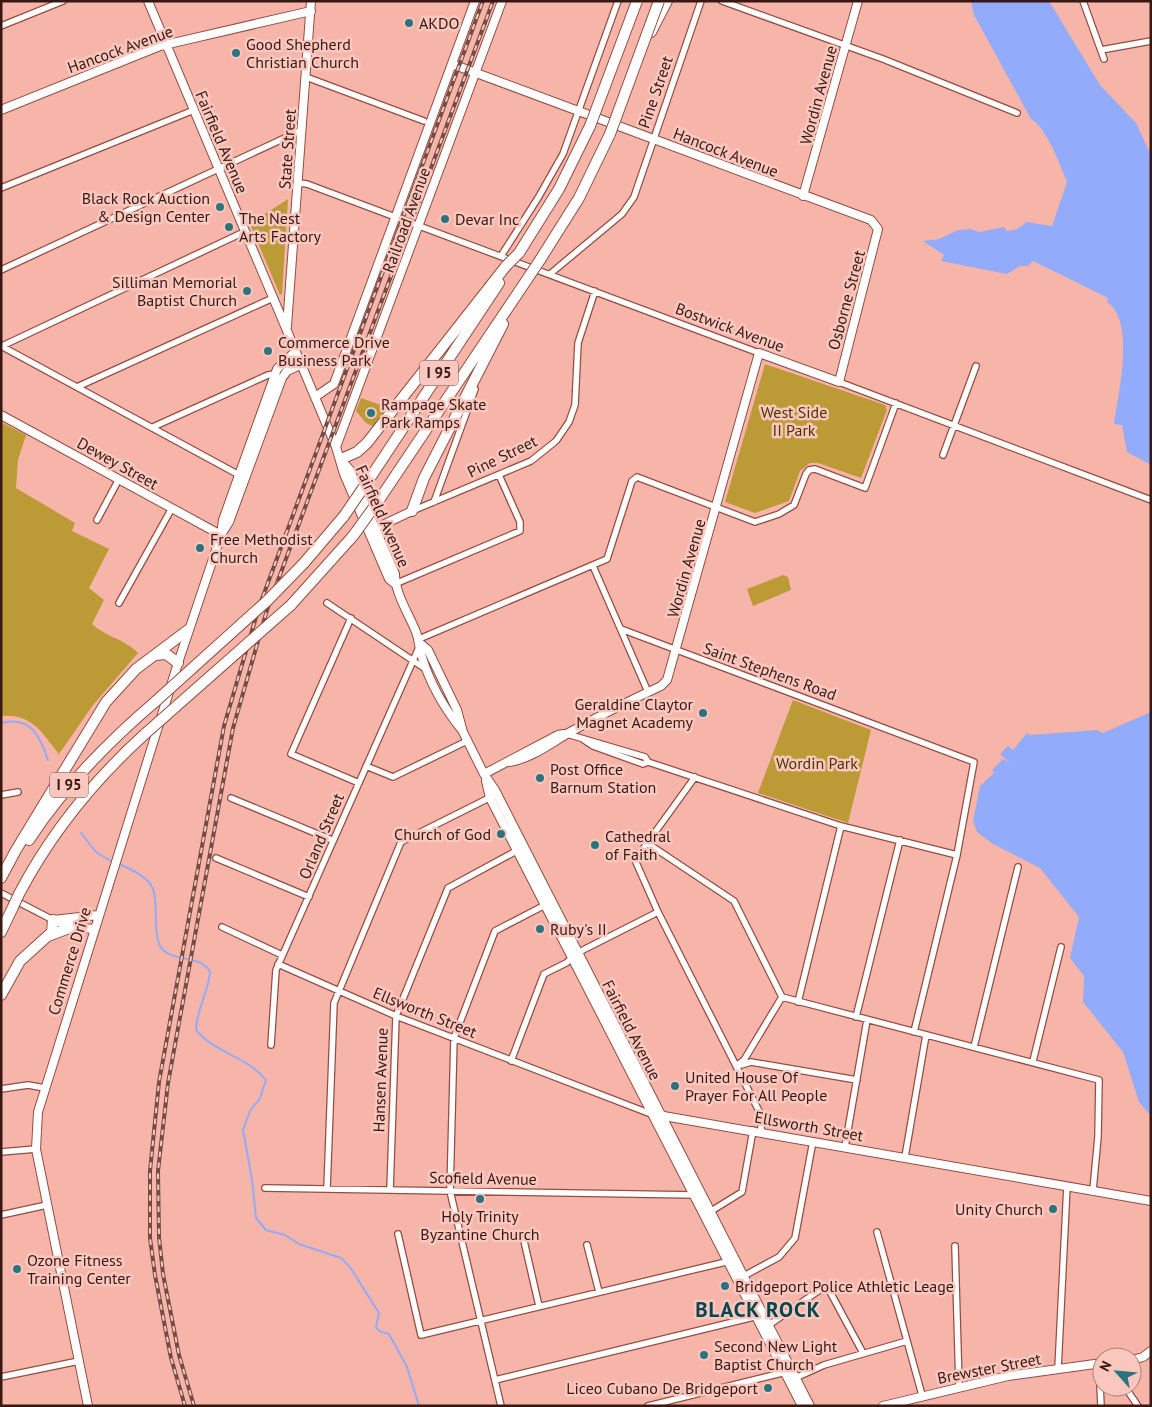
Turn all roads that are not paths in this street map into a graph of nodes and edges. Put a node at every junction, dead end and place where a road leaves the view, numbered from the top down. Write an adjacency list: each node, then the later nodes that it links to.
1 (64, 1): 15 (street)
2 (148, 1): 17 (main road, Fairfield Avenue)
3 (311, 1): 14 (main road, State Street)
4 (475, 1): 22 (main road, Railroad Avenue)
5 (502, 1): 23 (main road, Railroad Avenue)
6 (618, 1): 27 (street)
7 (659, 1): 20 (highway, I 95, bridge)
8 (667, 1): 20 (highway, bridge)
9 (701, 1): 31 (street, Pine Street)
10 (722, 1): 18 (street)
11 (858, 1): 18 (main road, Wordin Avenue)
12 (1083, 1): 19 (street)
13 (636, 2): 41 (highway, bridge)
14 (311, 11): 17 (main road, Hancock Avenue); 24 (main road, State Street)
15 (1, 26)
16 (1151, 41): 19 (street)
17 (166, 44): 25 (main road, Hancock Avenue); 26 (main road, Fairfield Avenue)
18 (845, 46): 28 (street); 35 (main road, Wordin Avenue)
19 (1101, 50): 21 (street)
20 (641, 51): 44 (highway, I 95, bridge)
21 (1104, 59)
22 (452, 64): 23 (main road, Hancock Avenue); 36 (main road, Railroad Avenue)
23 (475, 73): 27 (main road, Hancock Avenue); 38 (main road, Railroad Avenue)
24 (306, 77): 29 (street); 30 (main road, State Street)
25 (1, 110)
26 (194, 110): 32 (main road, Fairfield Avenue); 34 (street)
27 (579, 112): 31 (main road, Hancock Avenue); 40 (street)
28 (1017, 113)
29 (424, 121)
30 (302, 130): 32 (street); 33 (main road, State Street)
31 (654, 139): 35 (main road, Hancock Avenue); 43 (street, Pine Street)
32 (217, 168): 39 (main road, Fairfield Avenue); 42 (street)
33 (298, 183): 36 (street, Bostwick Avenue); 47 (main road, State Street)
34 (1, 188)
35 (803, 196): 37 (main road, Hancock Avenue)
36 (396, 217): 38 (street, Bostwick Avenue); 58 (main road, Railroad Avenue)
37 (876, 225): 56 (main road, Osborne Street)
38 (419, 226): 40 (street, Bostwick Avenue); 64 (main road, Railroad Avenue)
39 (244, 232): 46 (main road, Fairfield Avenue); 49 (street)
40 (501, 256): 43 (street, Bostwick Avenue)
41 (508, 267): 66 (highway); 111 (highway, I 95, bridge)
42 (1, 270)
43 (550, 274): 45 (street, Bostwick Avenue)
44 (530, 275): 74 (highway); 120 (highway, I 95, bridge)
45 (595, 291): 51 (street, Bostwick Avenue); 67 (street, Pine Street)
46 (275, 301): 47 (main road); 48 (main road, Fairfield Avenue); 57 (street)
47 (289, 302): 48 (main road, State Street)
48 (287, 328): 50 (main road, Fairfield Avenue)
49 (2, 346): 57 (street)
50 (295, 352): 52 (main road, Fairfield Avenue); 55 (main road, Commerce Drive)
51 (759, 353): 56 (main road, Bostwick Avenue); 72 (main road, Wordin Avenue)
52 (300, 365): 58 (main road, Fairfield Avenue); 61 (main road, Commerce Drive)
53 (976, 366): 62 (street)
54 (482, 373): 71 (street)
55 (275, 374): 61 (main road, Commerce Drive); 63 (street)
56 (839, 382): 59 (street, Bostwick Avenue)
57 (77, 386): 63 (street)
58 (315, 397): 64 (main road, Fairfield Avenue)
59 (896, 403): 62 (street, Bostwick Avenue); 72 (street)
60 (1, 415): 69 (main road, Dewey Street)
61 (264, 417): 68 (main road, Commerce Drive)
62 (955, 425): 65 (street); 70 (street, Bostwick Avenue)
63 (153, 428): 68 (street)
64 (336, 447): 66 (main road, Fairfield Avenue)
65 (943, 455)
66 (341, 460): 76 (main road, Fairfield Avenue)
67 (499, 475): 71 (street, Pine Street); 79 (street)
68 (242, 476): 77 (main road, Commerce Drive)
69 (119, 479): 73 (main road, Dewey Street); 75 (street)
70 (1151, 500)
71 (434, 502): 74 (street, Pine Street)
72 (717, 507): 78 (street); 86 (main road, Wordin Avenue)
73 (172, 508): 77 (main road, Dewey Street); 80 (street)
74 (412, 511): 76 (main road, Pine Street)
75 (97, 520)
76 (372, 530): 79 (main road, Fairfield Avenue)
77 (221, 535): 83 (main road, Commerce Drive)
78 (594, 566): 84 (street); 85 (street)
79 (395, 584): 85 (main road, Fairfield Avenue)
80 (119, 603)
81 (327, 603): 82 (street)
82 (351, 618): 88 (street); 98 (street)
83 (188, 630): 87 (highway); 89 (main road, Commerce Drive)
84 (621, 630): 86 (street, Saint Stephens Road); 91 (street)
85 (420, 642): 88 (street, Orland Street); 90 (main road, Fairfield Avenue); 92 (main road, Fairfield Avenue)
86 (676, 652): 91 (main road, Wordin Avenue); 108 (street, Saint Stephens Road)
87 (150, 657): 89 (highway); 111 (highway)
88 (412, 660): 90 (street); 95 (street, Orland Street)
89 (178, 663): 115 (main road, Commerce Drive)
90 (428, 671): 92 (main road, Fairfield Avenue)
91 (648, 692): 93 (main road, Wordin Avenue)
92 (463, 732): 94 (main road, Fairfield Avenue)
93 (567, 734): 96 (main road, Wordin Avenue); 97 (street)
94 (467, 741): 95 (street); 96 (main road, Fairfield Avenue)
95 (366, 766): 98 (street, Orland Street)
96 (484, 774): 101 (main road, Fairfield Avenue)
97 (695, 777): 103 (street); 106 (street)
98 (358, 783): 104 (street, Orland Street)
99 (18, 792): 100 (street)
100 (1, 795)
101 (494, 796): 107 (main road, Fairfield Avenue); 126 (street)
102 (231, 798): 104 (street)
103 (841, 826): 105 (street); 129 (street)
104 (332, 840): 112 (street, Orland Street)
105 (900, 840): 108 (street); 131 (street)
106 (647, 843): 114 (street); 128 (street)
107 (521, 849): 113 (main road, Fairfield Avenue); 130 (street, Hansen Avenue)
108 (956, 854): 133 (street)
109 (216, 858): 112 (street)
110 (1018, 867): 137 (street)
111 (2, 886): 116 (street)
112 (310, 897): 123 (street, Orland Street)
113 (548, 904): 124 (main road, Fairfield Avenue); 135 (street)
114 (658, 912): 124 (street); 140 (street)
115 (98, 915): 116 (main road); 119 (main road, Commerce Drive)
116 (54, 920): 117 (main road); 121 (highway)
117 (72, 927): 119 (main road); 121 (highway)
118 (222, 927): 123 (street)
119 (94, 929): 142 (main road, Commerce Drive)
120 (1, 932)
121 (45, 938): 127 (highway)
122 (1061, 947): 139 (street)
123 (282, 955): 125 (street, Orland Street)
124 (575, 956): 138 (street); 144 (main road, Fairfield Avenue)
125 (278, 964): 126 (street, Ellsworth Street); 136 (street, Orland Street)
126 (340, 991): 130 (street, Ellsworth Street); 155 (street)
127 (1, 995)
128 (782, 997): 129 (street); 140 (street)
129 (798, 1002): 131 (street)
130 (396, 1016): 135 (street, Ellsworth Street); 156 (street, Hansen Avenue)
131 (856, 1017): 132 (street)
132 (867, 1020): 133 (street); 141 (street)
133 (914, 1032): 134 (street)
134 (926, 1035): 137 (street); 152 (street)
135 (454, 1038): 138 (street, Ellsworth Street); 158 (street)
136 (271, 1045)
137 (974, 1047): 139 (street)
138 (511, 1061): 145 (street, Ellsworth Street)
139 (1033, 1062): 157 (street)
140 (736, 1066): 141 (street); 147 (street)
141 (857, 1080): 149 (street)
142 (45, 1088): 143 (street); 150 (main road, Commerce Drive)
143 (1, 1090)
144 (644, 1091): 145 (main road, Fairfield Avenue); 146 (main road, Fairfield Avenue)
145 (651, 1114): 146 (main road, Ellsworth Street); 159 (main road, Fairfield Avenue)
146 (660, 1115): 147 (main road, Ellsworth Street); 159 (main road, Fairfield Avenue)
147 (757, 1131): 148 (main road, Ellsworth Street); 162 (street)
148 (813, 1141): 149 (main road, Ellsworth Street); 170 (street)
149 (845, 1147): 152 (main road, Ellsworth Street)
150 (36, 1149): 151 (street); 161 (main road, Commerce Drive)
151 (1, 1152)
152 (905, 1157): 153 (main road, Ellsworth Street)
153 (1067, 1186): 157 (main road, Ellsworth Street); 180 (street)
154 (265, 1188): 155 (street, Scofield Avenue)
155 (327, 1189): 156 (street, Scofield Avenue)
156 (390, 1190): 158 (street, Scofield Avenue)
157 (1094, 1190): 160 (main road, Ellsworth Street)
158 (450, 1191): 159 (street, Scofield Avenue); 174 (street)
159 (697, 1194): 162 (main road, Fairfield Avenue)
160 (1151, 1200)
161 (47, 1205): 163 (street); 178 (main road, Commerce Drive)
162 (707, 1214): 169 (main road, Fairfield Avenue)
163 (1, 1215)
164 (877, 1232): 176 (street)
165 (398, 1234): 174 (street)
166 (524, 1241): 172 (street)
167 (587, 1245): 171 (street)
168 (955, 1246): 184 (street)
169 (731, 1261): 170 (main road, Fairfield Avenue); 171 (street)
170 (740, 1278): 173 (main road, Fairfield Avenue)
171 (599, 1292): 172 (street)
172 (539, 1306): 174 (street)
173 (759, 1315): 175 (main road, Fairfield Avenue); 183 (street)
174 (481, 1321): 183 (street)
175 (765, 1328): 177 (street); 181 (main road, Fairfield Avenue)
176 (907, 1341): 177 (street); 185 (street)
177 (863, 1353): 181 (street)
178 (79, 1361): 182 (street); 186 (main road, Commerce Drive)
179 (1092, 1365): 180 (main road, Brewster Street)
180 (1058, 1369): 184 (main road, Brewster Street)
181 (790, 1376): 188 (street); 189 (main road, Fairfield Avenue); 190 (main road, Fairfield Avenue)
182 (1, 1377)
183 (495, 1380): 187 (street)
184 (959, 1386): 185 (main road, Brewster Street)
185 (922, 1395): 191 (main road, Brewster Street)
186 (88, 1406)
187 (502, 1406)
188 (648, 1406)
189 (802, 1406)
190 (810, 1406)
191 (883, 1406)

